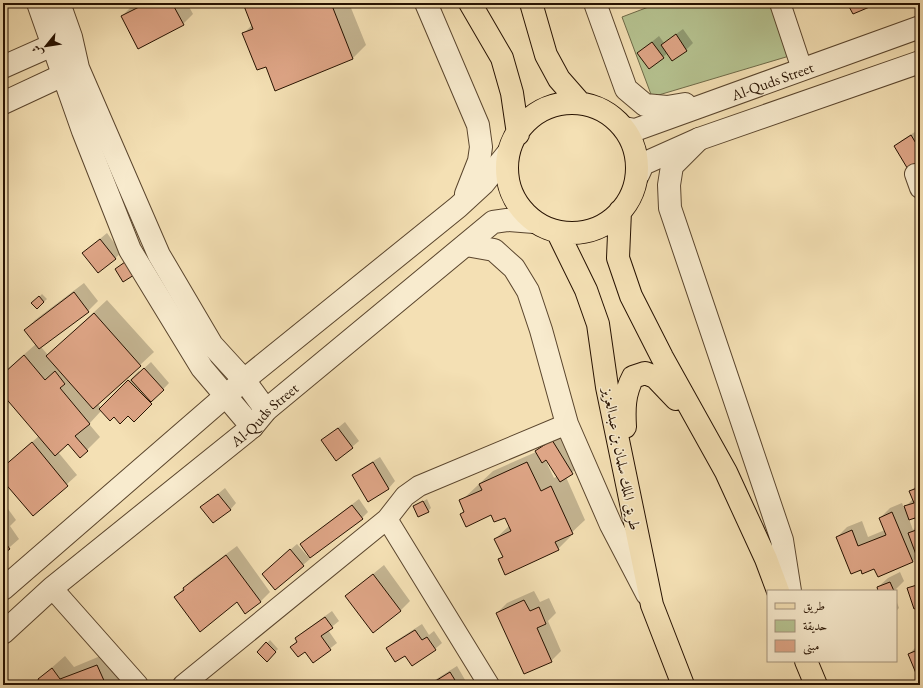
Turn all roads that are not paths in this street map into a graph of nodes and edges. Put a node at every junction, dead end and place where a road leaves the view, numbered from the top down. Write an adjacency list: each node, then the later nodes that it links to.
1 (38, 3): 9 (street)
2 (58, 3): 9 (street)
3 (426, 3): 22 (street)
4 (470, 3): 18 (main road)
5 (531, 3): 16 (main road)
6 (595, 3): 14 (street)
7 (780, 3): 12 (street)
8 (920, 27): 12 (street, Al-Quds Street)
9 (62, 42): 11 (street); 13 (street)
10 (920, 62): 19 (street, Al-Quds Street)
11 (3, 67)
12 (802, 69): 14 (street, Al-Quds Street)
13 (71, 72): 15 (street); 27 (street); 28 (street)
14 (725, 97): 17 (street, Al-Quds Street)
15 (3, 103)
16 (580, 103): 17 (main road); 18 (main road)
17 (624, 128): 21 (main road)
18 (518, 134): 20 (main road)
19 (699, 139): 21 (street, Al-Quds Street); 38 (street)
20 (508, 153): 22 (street); 24 (main road)
21 (638, 175): 23 (main road)
22 (458, 208): 27 (street)
23 (620, 211): 25 (main road); 32 (main road)
24 (534, 222): 25 (main road); 26 (street, Al-Quds Street)
25 (559, 235): 33 (main road, طريق الملك سلمان بن عبدالعزيز)
26 (466, 245): 29 (street, Al-Quds Street); 30 (street)
27 (244, 380): 28 (street); 29 (street)
28 (227, 397): 31 (street); 36 (street)
29 (266, 410): 31 (street, Al-Quds Street)
30 (568, 424): 34 (street); 39 (street)
31 (252, 427): 35 (street, Al-Quds Street)
32 (701, 427): 33 (main road); 37 (main road)
33 (624, 471): 39 (main road, طريق الملك سلمان بن عبدالعزيز)
34 (387, 519): 43 (street); 44 (street)
35 (52, 588): 40 (street, Al-Quds Street); 42 (street)
36 (3, 589)
37 (778, 590)
38 (790, 590)
39 (652, 605): 45 (main road, طريق الملك سلمان بن عبدالعزيز)
40 (3, 633)
41 (806, 662): 46 (main road)
42 (138, 685)
43 (183, 685)
44 (489, 685)
45 (683, 685)
46 (816, 685)

